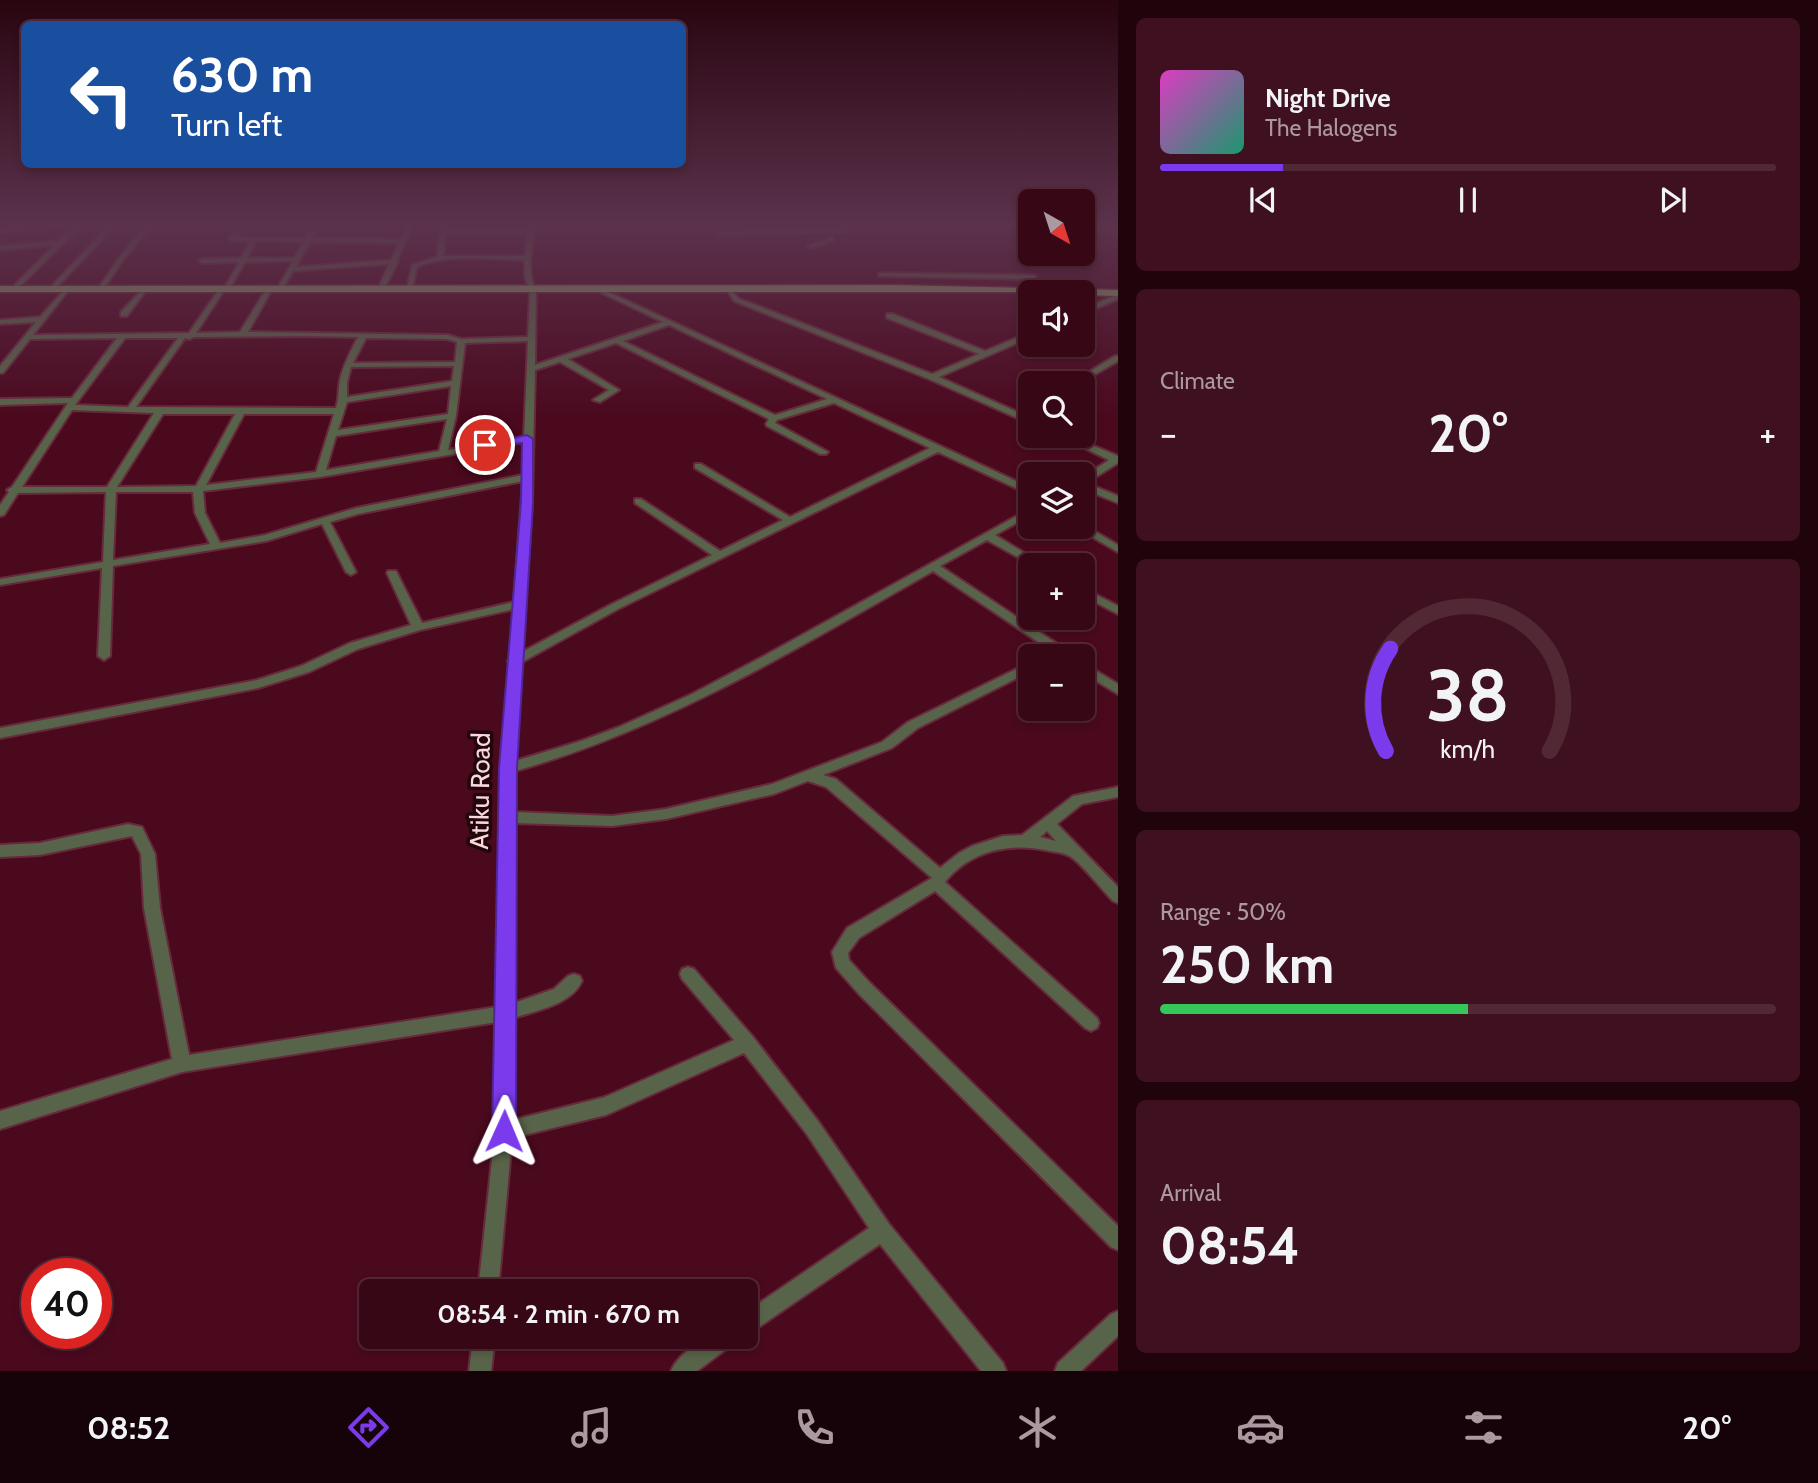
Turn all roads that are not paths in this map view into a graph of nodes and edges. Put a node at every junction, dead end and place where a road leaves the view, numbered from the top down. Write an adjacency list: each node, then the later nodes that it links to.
1 (226, 287): 10 (street)
2 (531, 287): 11 (street)
3 (14, 289): 4 (main road); 9 (main road)
4 (52, 289): 5 (main road)
5 (101, 289): 10 (main road)
6 (280, 289): 7 (main road); 10 (main road)
7 (382, 289): 8 (main road)
8 (409, 289): 11 (main road)
9 (0, 290): 14 (main road)
10 (224, 290): 15 (main road); 16 (main road); 31 (street)
11 (533, 290): 12 (main road); 16 (main road); 17 (main road); 32 (street, Atiku Road)
12 (973, 290): 13 (main road); 18 (main road); 20 (main road)
13 (1018, 291)
14 (64, 292): 15 (main road); 24 (street)
15 (142, 292): 22 (street)
16 (268, 292): 28 (street)
17 (604, 292): 18 (main road); 26 (street)
18 (732, 292): 44 (street)
19 (1095, 294): 20 (main road)
20 (1118, 295): 21 (street)
21 (1095, 306)
22 (124, 314)
23 (890, 316): 36 (street)
24 (42, 320): 25 (street); 29 (street)
25 (0, 322)
26 (669, 323): 35 (street); 48 (street)
27 (363, 334): 28 (street); 34 (street); 40 (street)
28 (242, 336): 31 (street)
29 (27, 337): 30 (street); 42 (street)
30 (122, 337): 31 (street); 50 (street)
31 (186, 337): 51 (street)
32 (533, 339): 34 (street); 41 (street, Atiku Road)
33 (1018, 340): 36 (street)
34 (461, 341): 39 (street)
35 (618, 341): 38 (street); 57 (street)
36 (986, 354): 44 (street)
37 (1118, 358): 43 (street)
38 (563, 360): 41 (street); 47 (street)
39 (457, 364): 40 (street); 45 (street)
40 (348, 365): 46 (street)
41 (531, 369): 59 (street, Atiku Road)
42 (0, 371)
43 (1095, 371)
44 (932, 377): 55 (street)
45 (456, 383): 46 (street); 56 (street)
46 (343, 400): 53 (street)
47 (597, 400)
48 (834, 400): 57 (street); 61 (street)
49 (0, 402): 50 (street)
50 (72, 404): 51 (street); 74 (street)
51 (130, 410): 52 (street)
52 (160, 411): 54 (street); 71 (street)
53 (339, 411): 54 (street); 58 (street)
54 (240, 412): 73 (street)
55 (1018, 413)
56 (452, 416): 58 (street); 62 (street)
57 (774, 418): 63 (street)
58 (332, 434): 66 (street)
59 (527, 439): 62 (street); 68 (street, Atiku Road)
60 (1090, 448): 64 (street)
61 (936, 449): 69 (street); 81 (street)
62 (443, 451): 66 (street)
63 (823, 452)
64 (1117, 460): 67 (street)
65 (698, 466): 81 (street)
66 (320, 474): 73 (street)
67 (1095, 475)
68 (527, 477): 76 (street, Atiku Road); 82 (street)
69 (1018, 486)
70 (1095, 486): 75 (street)
71 (111, 488): 73 (street); 74 (street); 89 (street)
72 (1095, 488): 77 (street)
73 (199, 489): 85 (street)
74 (12, 490): 79 (street)
75 (1118, 495)
76 (527, 499): 95 (street, Atiku Road)
77 (1118, 500)
78 (638, 501): 88 (street)
79 (0, 513)
80 (1018, 518): 83 (street)
81 (789, 520): 88 (street)
82 (325, 521): 85 (street); 91 (street)
83 (988, 535): 87 (street); 90 (street)
84 (1095, 536): 86 (street)
85 (216, 546): 89 (street)
86 (1118, 549)
87 (1019, 553)
88 (719, 555): 100 (street)
89 (107, 565): 93 (street); 99 (street)
90 (934, 567): 98 (street); 106 (street)
91 (351, 572)
92 (392, 573): 97 (street)
93 (0, 582)
94 (1095, 598): 96 (street)
95 (519, 605): 97 (street); 100 (street, Atiku Road)
96 (1118, 611)
97 (418, 627): 104 (street)
98 (1043, 644)
99 (104, 656)
100 (514, 661): 106 (street, Atiku Road)
101 (1018, 672): 105 (street)
102 (1095, 675): 103 (street)
103 (1118, 690)
104 (0, 733)
105 (833, 765): 107 (street); 108 (street)
106 (508, 768): 110 (street, Atiku Road)
107 (808, 776): 108 (street); 110 (street)
108 (831, 783): 115 (street)
109 (1118, 792): 111 (street)
110 (507, 817): 119 (street, Atiku Road)
111 (1048, 823): 112 (street); 113 (street)
112 (1025, 841): 113 (street); 115 (street)
113 (1072, 850): 116 (street)
114 (0, 851): 122 (street)
115 (938, 879): 120 (street); 126 (street)
116 (1118, 897)
117 (688, 974): 121 (street)
118 (574, 981): 119 (street)
119 (506, 1013): 122 (street); 124 (street, Atiku Road)
120 (1091, 1023)
121 (747, 1043): 124 (street); 125 (street)
122 (182, 1064): 123 (street)
123 (0, 1121)
124 (504, 1131): 127 (street, Atiku Road)
125 (882, 1231): 128 (street); 134 (street)
126 (1118, 1240)
127 (489, 1279)
128 (758, 1316)
129 (1118, 1321): 135 (street)
130 (483, 1349): 132 (street)
131 (708, 1349): 133 (street)
132 (480, 1371)
133 (682, 1371)
134 (995, 1371)
135 (1066, 1371)

